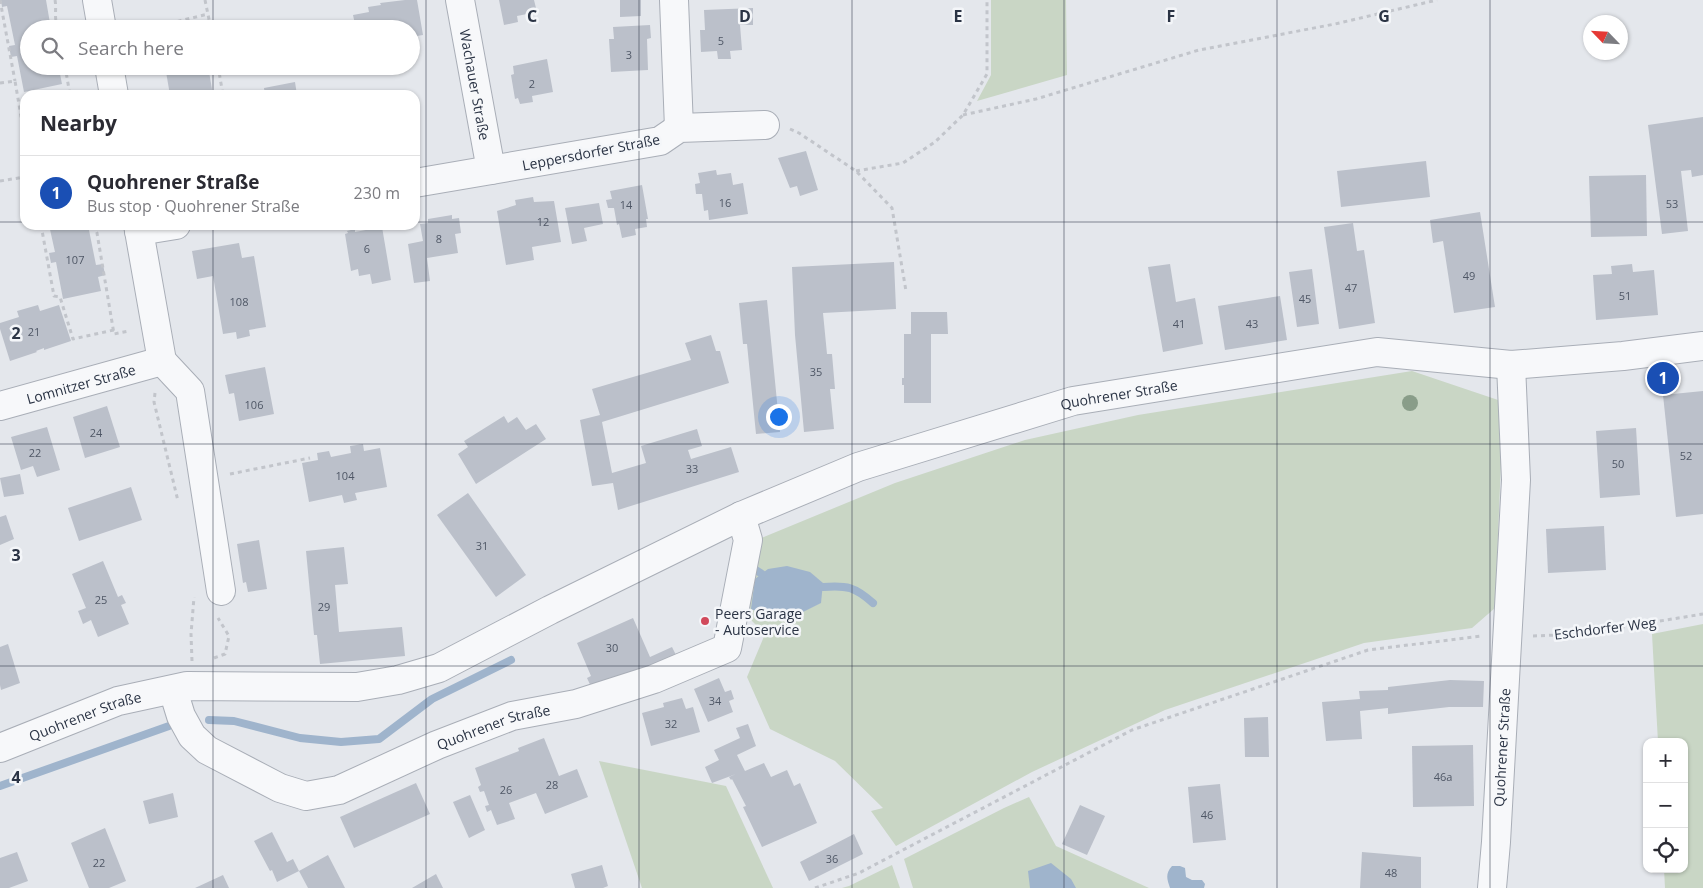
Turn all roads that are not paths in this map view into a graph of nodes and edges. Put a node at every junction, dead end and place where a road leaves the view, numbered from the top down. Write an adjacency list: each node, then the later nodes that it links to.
1 (96, 0): 4 (street)
2 (460, 0): 9 (street, Wachauer Straße)
3 (674, 0): 8 (street)
4 (100, 20)
5 (111, 75): 6 (street)
6 (113, 90)
7 (765, 125): 8 (street)
8 (679, 128): 9 (street, Leppersdorfer Straße)
9 (491, 170): 10 (street, Leppersdorfer Straße)
10 (420, 182)
11 (139, 230): 13 (street)
12 (1703, 346): 14 (street, Quohrener Straße)
13 (162, 361): 15 (street, Lomnitzer Straße); 17 (street)
14 (1511, 365): 16 (street, Quohrener Straße); 20 (street, Quohrener Straße)
15 (0, 406)
16 (741, 516): 18 (street, Quohrener Straße); 18 (street, Quohrener Straße)
17 (208, 592)
18 (172, 690): 19 (street, Quohrener Straße)
19 (0, 748)
20 (1492, 888)

